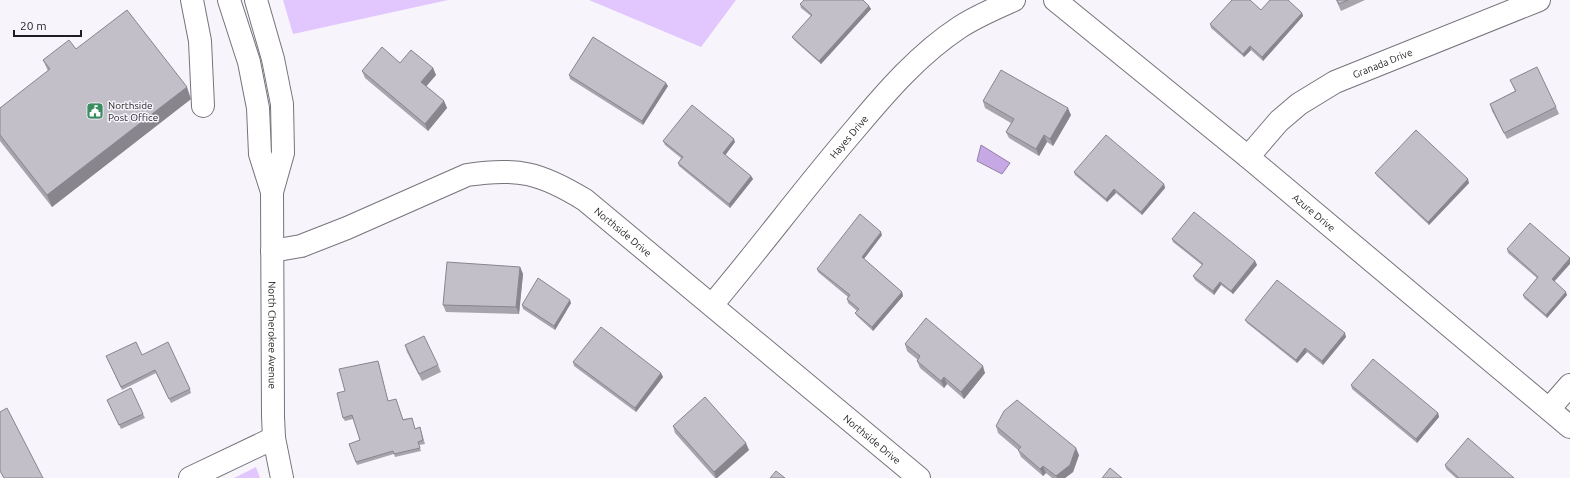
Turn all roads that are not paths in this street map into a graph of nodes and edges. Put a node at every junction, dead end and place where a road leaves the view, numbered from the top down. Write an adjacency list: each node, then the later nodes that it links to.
1 (192, 0): 7 (street)
2 (229, 0): 9 (street, North Cherokee Avenue)
3 (256, 0): 9 (street, North Cherokee Avenue)
4 (1014, 0): 11 (street, Hayes Drive)
5 (1055, 0): 8 (street, Azure Drive)
6 (1538, 0): 8 (street, Granada Drive)
7 (203, 106)
8 (1248, 157): 13 (street, Azure Drive)
9 (272, 192): 10 (street, North Cherokee Avenue)
10 (272, 251): 11 (street, Northside Drive); 15 (street, North Cherokee Avenue)
11 (712, 305): 18 (street, Northside Drive)
12 (1570, 385): 13 (street)
13 (1549, 409): 14 (street, Azure Drive)
14 (1570, 427)
15 (274, 438): 16 (street); 17 (street, North Cherokee Avenue)
16 (190, 478)
17 (282, 478)
18 (919, 478)

